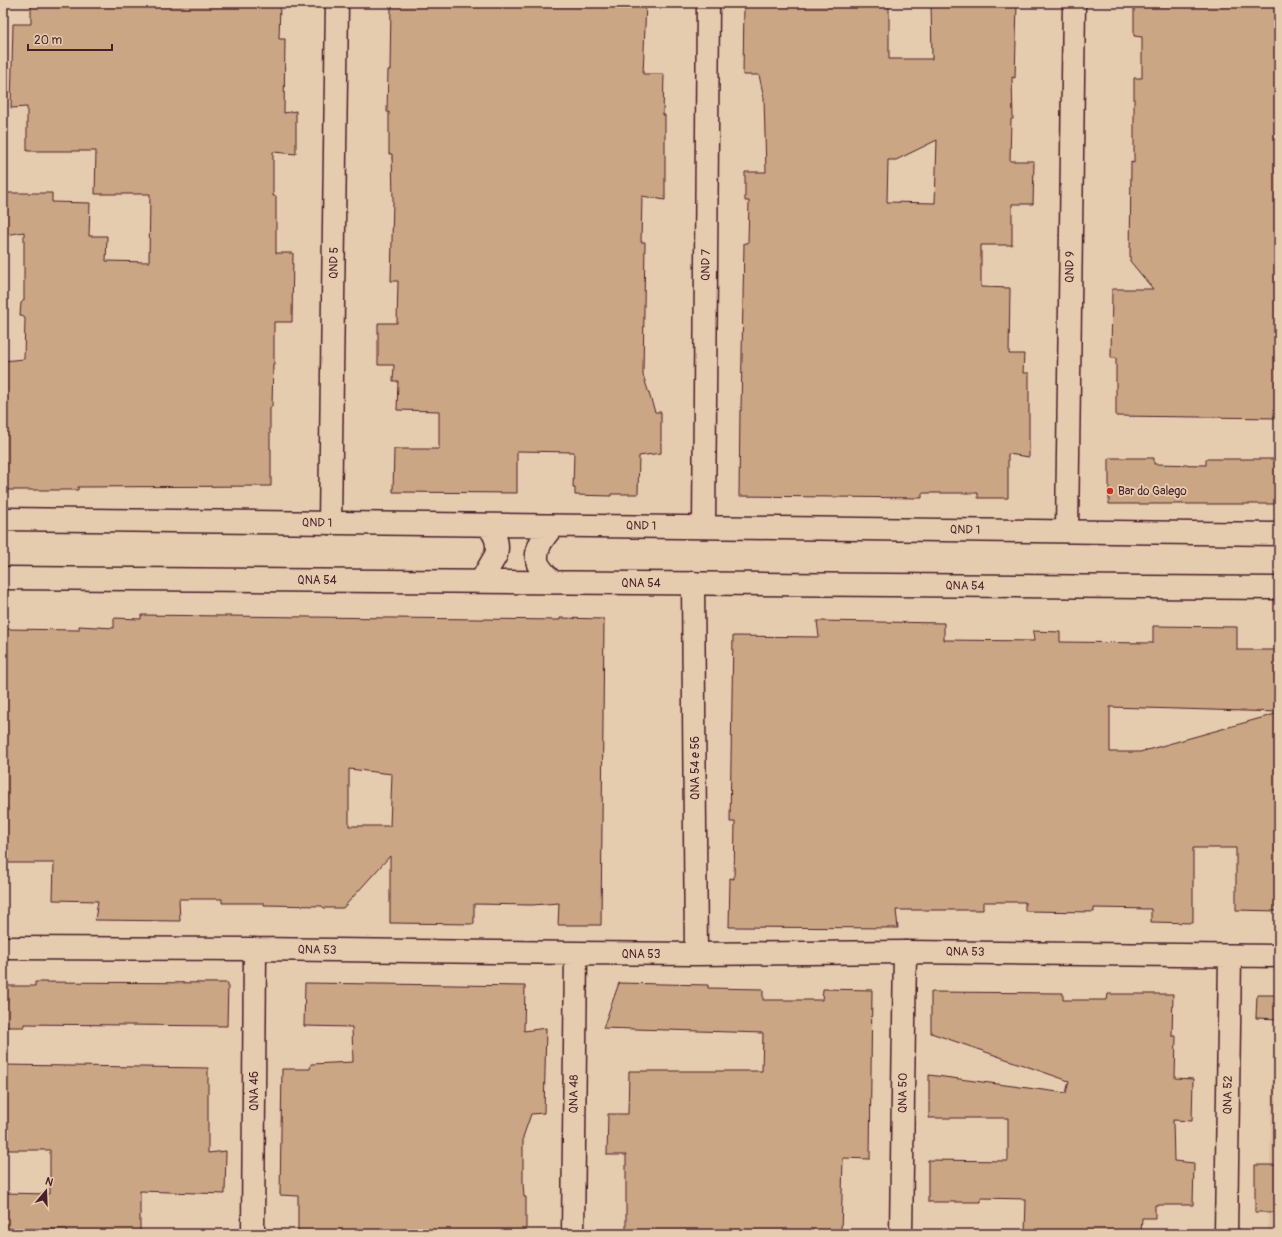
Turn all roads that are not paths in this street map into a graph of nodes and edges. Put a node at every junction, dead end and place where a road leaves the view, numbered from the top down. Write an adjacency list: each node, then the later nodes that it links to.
1 (337, 3): 5 (street, QND 5)
2 (708, 3): 8 (street, QND 7)
3 (1074, 3): 9 (street, QND 9)
4 (3, 519): 5 (street, QND 1)
5 (330, 523): 6 (street, QND 1)
6 (487, 524): 7 (street, QND 1); 12 (street)
7 (553, 526): 8 (street, QND 1); 13 (street)
8 (704, 527): 9 (street, QND 1)
9 (1067, 532): 10 (street, QND 1)
10 (1279, 534)
11 (3, 578): 12 (street, QNA 54)
12 (481, 581): 13 (street, QNA 54)
13 (552, 582): 14 (street, QNA 54)
14 (693, 583): 15 (street, QNA 54); 20 (street, QNA 54 e 56)
15 (1279, 588)
16 (3, 948): 17 (street, QNA 53)
17 (255, 949): 19 (street, QNA 53); 23 (street, QNA 46)
18 (905, 952): 20 (street, QNA 53); 21 (street, QNA 53); 25 (street, QNA 50)
19 (576, 953): 20 (street, QNA 53); 24 (street, QNA 48)
20 (696, 954)
21 (1230, 956): 22 (street, QNA 53); 26 (street, QNA 52)
22 (1279, 956)
23 (253, 1234)
24 (573, 1234)
25 (901, 1234)
26 (1226, 1234)

